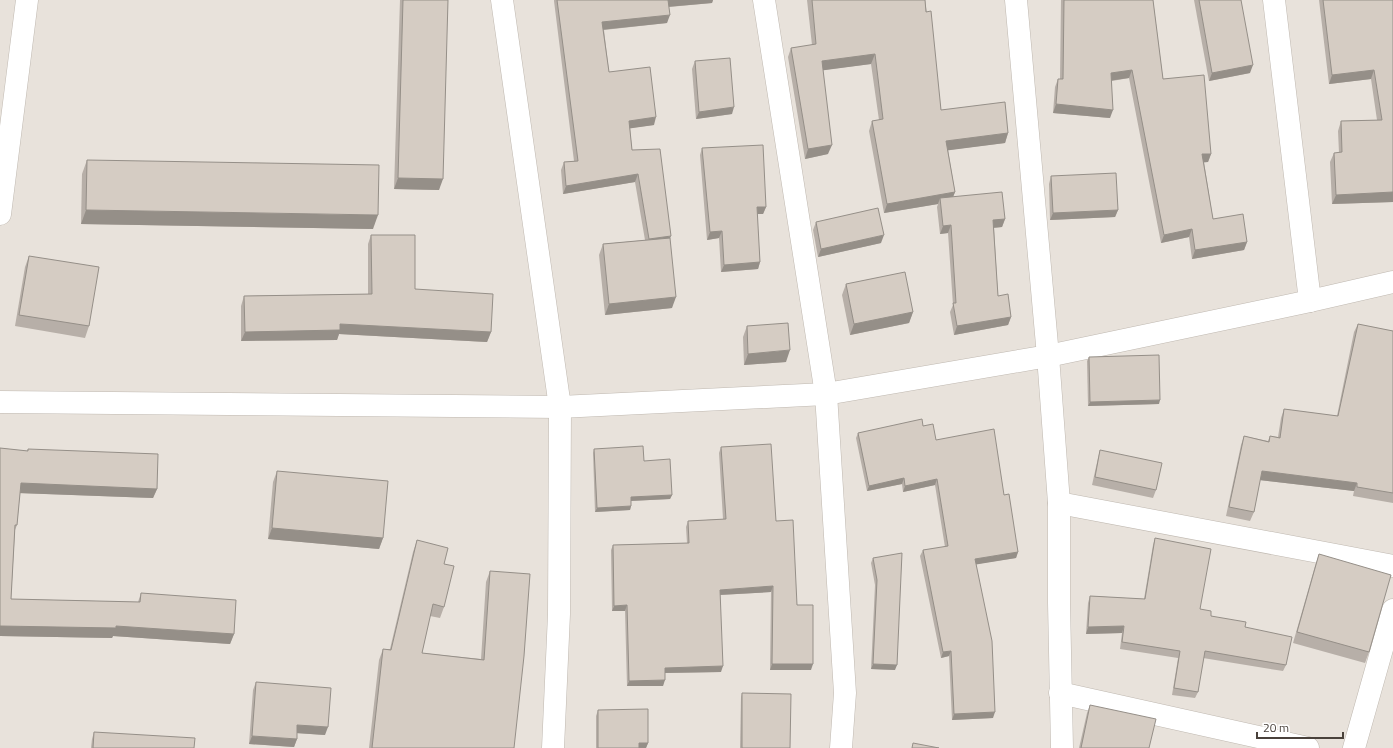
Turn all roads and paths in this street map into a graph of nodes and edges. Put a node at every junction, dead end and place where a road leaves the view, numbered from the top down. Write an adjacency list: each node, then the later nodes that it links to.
1 (27, 0): 6 (street)
2 (502, 0): 12 (street)
3 (764, 0): 10 (street)
4 (1016, 0): 9 (street)
5 (1274, 0): 8 (street)
6 (0, 214)
7 (1393, 282): 8 (street)
8 (1310, 301): 9 (street)
9 (1048, 356): 10 (street); 13 (street)
10 (826, 394): 12 (street); 18 (street)
11 (0, 402): 12 (street)
12 (560, 408): 17 (street)
13 (1059, 503): 14 (street); 16 (street)
14 (1393, 566)
15 (1393, 610): 21 (street)
16 (1060, 693): 19 (street); 20 (street)
17 (553, 748)
18 (841, 748)
19 (1062, 748)
20 (1308, 748)
21 (1354, 748)

